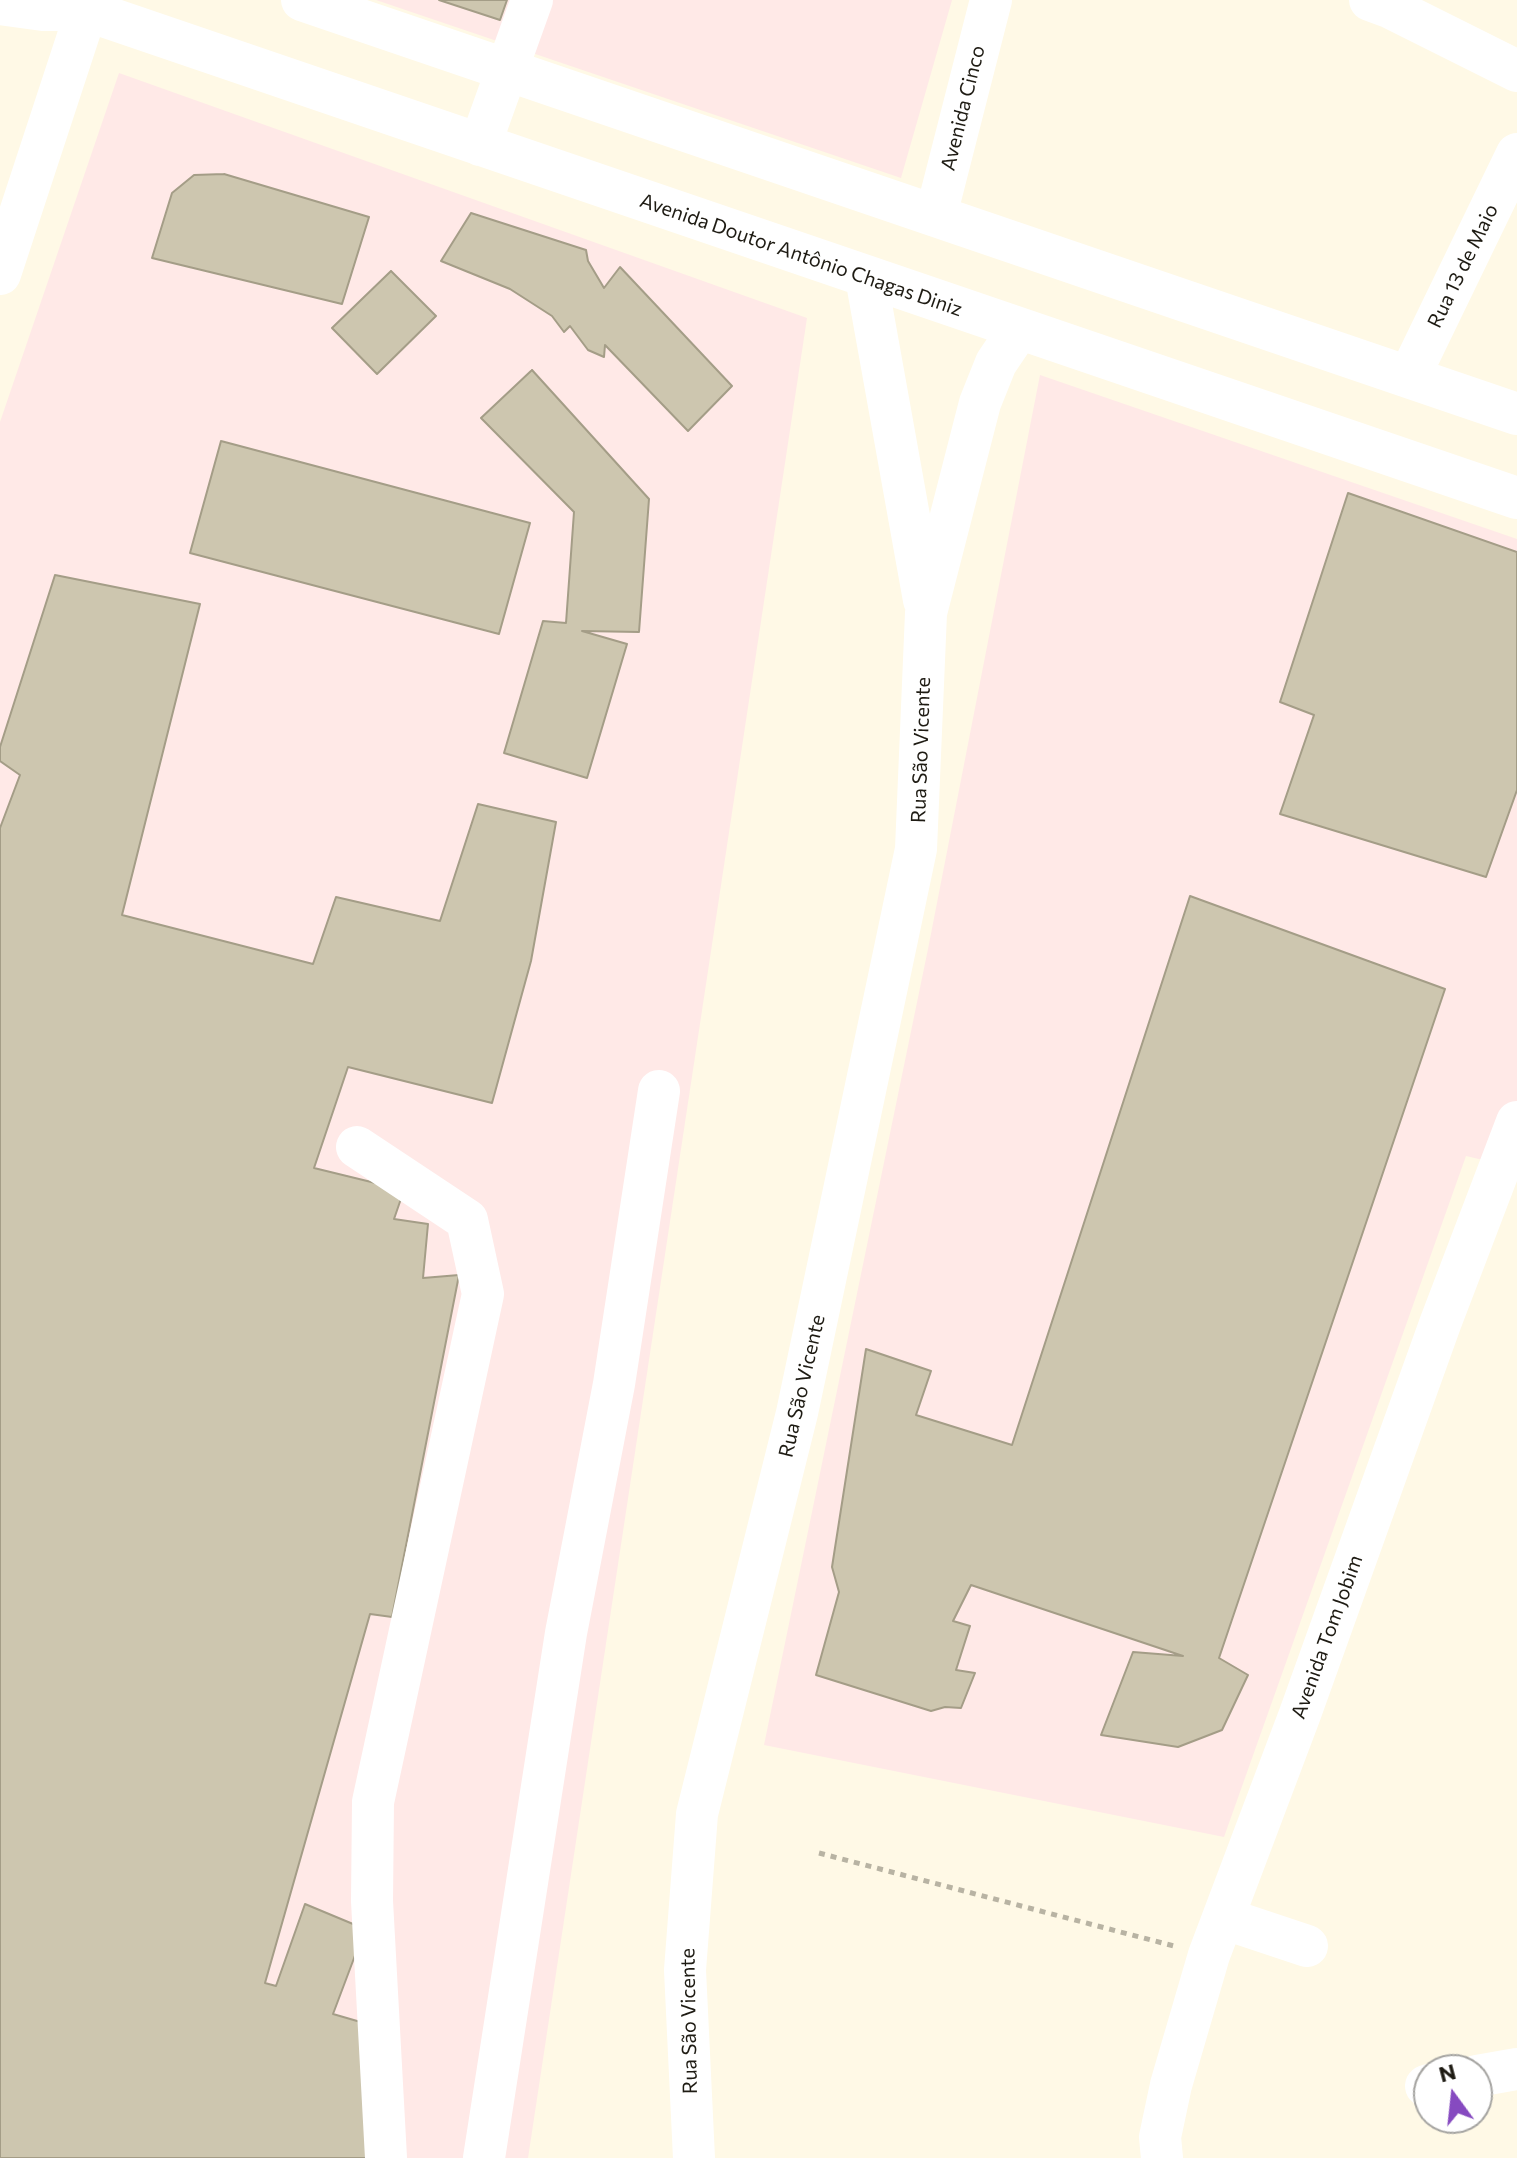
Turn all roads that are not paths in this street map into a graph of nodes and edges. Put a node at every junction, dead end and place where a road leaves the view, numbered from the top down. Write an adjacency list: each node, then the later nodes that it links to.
1 (302, 0): 7 (street)
2 (532, 0): 7 (street)
3 (991, 0): 11 (street, Avenida Cinco)
4 (1370, 0): 8 (street)
5 (0, 4): 6 (street, Avenida Doutor Antônio Chagas Diniz)
6 (88, 5): 9 (street, Avenida Doutor Antônio Chagas Diniz); 12 (street)
7 (508, 68): 9 (street); 11 (street)
8 (1517, 71)
9 (480, 145): 13 (street, Avenida Doutor Antônio Chagas Diniz)
10 (1517, 154): 15 (street, Rua 13 de Maio)
11 (936, 215): 15 (street)
12 (0, 274)
13 (866, 277): 14 (street, Avenida Doutor Antônio Chagas Diniz); 18 (street, Rua São Vicente)
14 (1019, 329): 17 (street, Avenida Doutor Antônio Chagas Diniz); 18 (street, Rua São Vicente)
15 (1409, 377): 16 (street)
16 (1517, 414)
17 (1517, 498)
18 (926, 613): 28 (street, Rua São Vicente)
19 (659, 1091): 27 (street)
20 (357, 1147): 26 (street)
21 (1513, 1147): 22 (street, Avenida Tom Jobim)
22 (1216, 1937): 23 (street); 29 (street, Avenida Tom Jobim)
23 (1307, 1946)
24 (1517, 2069): 25 (street)
25 (1493, 2073)
26 (386, 2158)
27 (484, 2158)
28 (694, 2158)
29 (1162, 2158)

